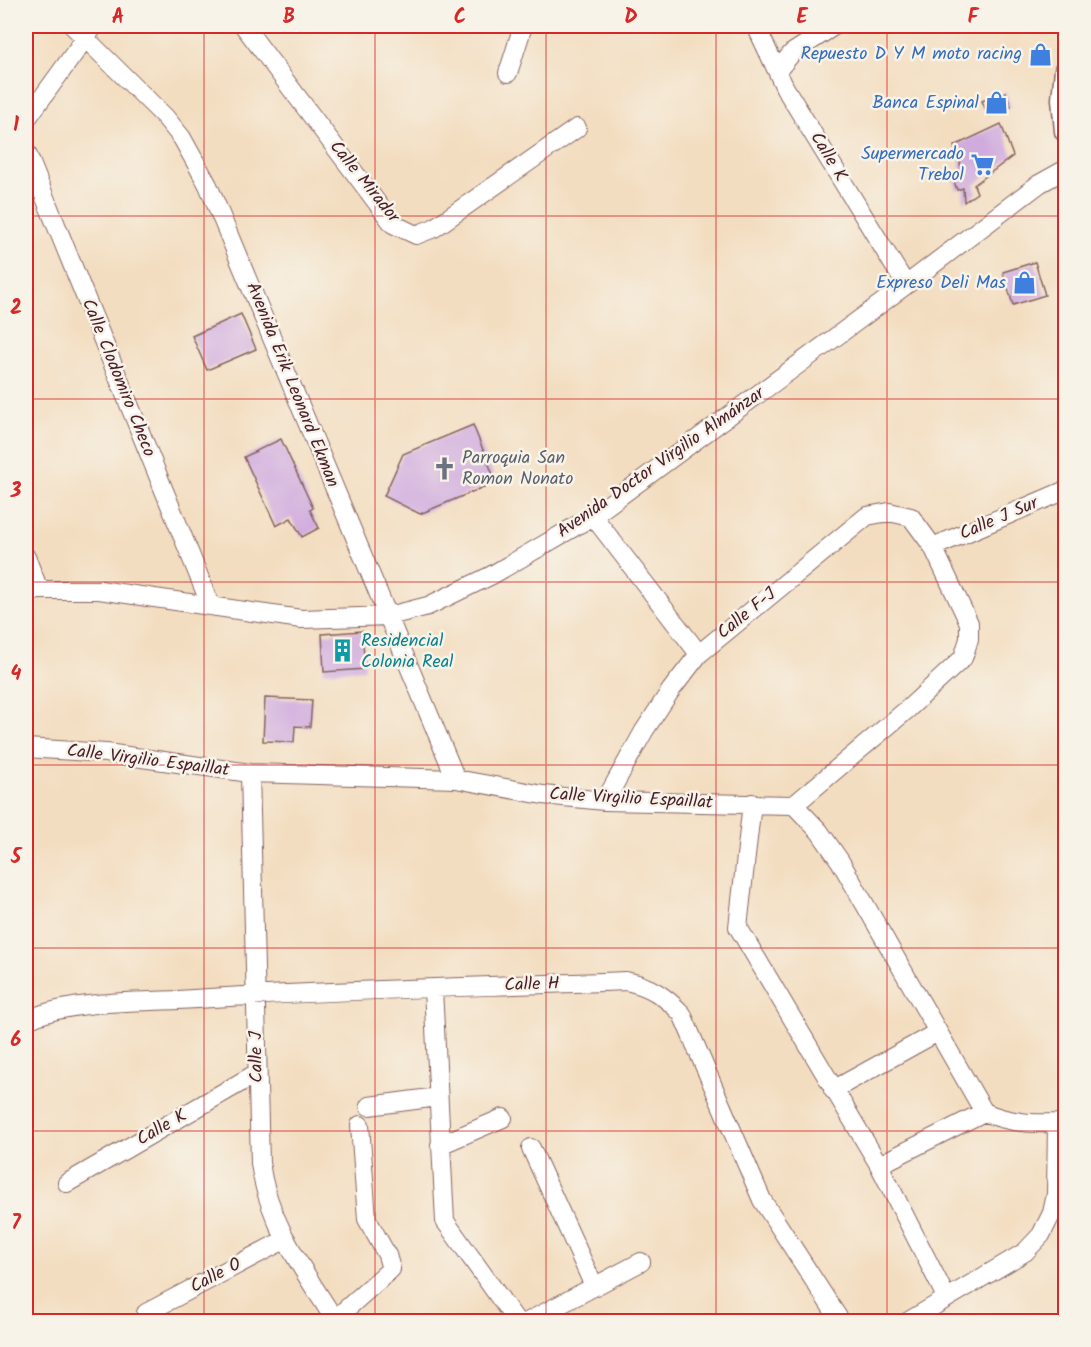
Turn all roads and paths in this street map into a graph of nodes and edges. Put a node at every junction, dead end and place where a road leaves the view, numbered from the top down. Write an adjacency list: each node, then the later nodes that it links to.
1 (244, 26): 10 (street, Calle Mirador)
2 (523, 26): 8 (street)
3 (756, 26): 7 (street, Calle K)
4 (834, 26): 7 (street)
5 (84, 29): 9 (street); 21 (street, Avenida Erik Leonard Ekman)
6 (1065, 70): 11 (main road)
7 (777, 71): 14 (street, Calle K)
8 (508, 73)
9 (26, 120)
10 (577, 128)
11 (1065, 131)
12 (26, 151): 20 (street, Calle Clodomiro Checo)
13 (1065, 169): 14 (street, Avenida Doctor Virgilio Almánzar)
14 (906, 285): 16 (street, Avenida Doctor Virgilio Almánzar)
15 (1065, 490): 17 (street, Calle J Sur)
16 (592, 516): 21 (street, Avenida Doctor Virgilio Almánzar); 22 (street)
17 (933, 547): 22 (street, Calle F-J); 28 (street)
18 (26, 557): 19 (street)
19 (32, 592): 20 (street, Avenida Doctor Virgilio Almánzar)
20 (211, 606): 21 (street, Avenida Doctor Virgilio Almánzar)
21 (389, 616): 25 (street, Avenida Erik Leonard Ekman)
22 (699, 654): 26 (street, Calle F-J)
23 (26, 748): 24 (street, Calle Virgilio Espaillat)
24 (250, 774): 25 (street, Calle Virgilio Espaillat); 30 (street, Calle J)
25 (456, 779): 26 (street, Calle Virgilio Espaillat)
26 (605, 801): 27 (street, Calle Virgilio Espaillat)
27 (752, 803): 28 (street, Calle Virgilio Espaillat); 34 (street)
28 (794, 805): 32 (street)
29 (433, 989): 30 (street, Calle H); 35 (street); 53 (street, Calle H)
30 (255, 995): 31 (street, Calle H); 33 (street, Calle J)
31 (26, 1021)
32 (936, 1033): 34 (street); 37 (street)
33 (257, 1073): 44 (street, Calle K); 45 (street, Calle J)
34 (833, 1090): 43 (street)
35 (438, 1097): 36 (street); 41 (street)
36 (369, 1106)
37 (984, 1112): 39 (street); 43 (street)
38 (502, 1118): 41 (street)
39 (1061, 1123): 48 (street)
40 (360, 1125): 50 (street)
41 (440, 1145): 51 (street)
42 (531, 1148): 47 (street)
43 (879, 1165): 48 (street)
44 (67, 1183)
45 (286, 1239): 49 (street, Calle O); 50 (street, Calle J)
46 (641, 1262): 47 (street)
47 (594, 1286): 52 (street)
48 (946, 1297): 54 (street)
49 (146, 1313)
50 (336, 1320)
51 (517, 1322)
52 (527, 1322)
53 (841, 1322)
54 (907, 1322)

